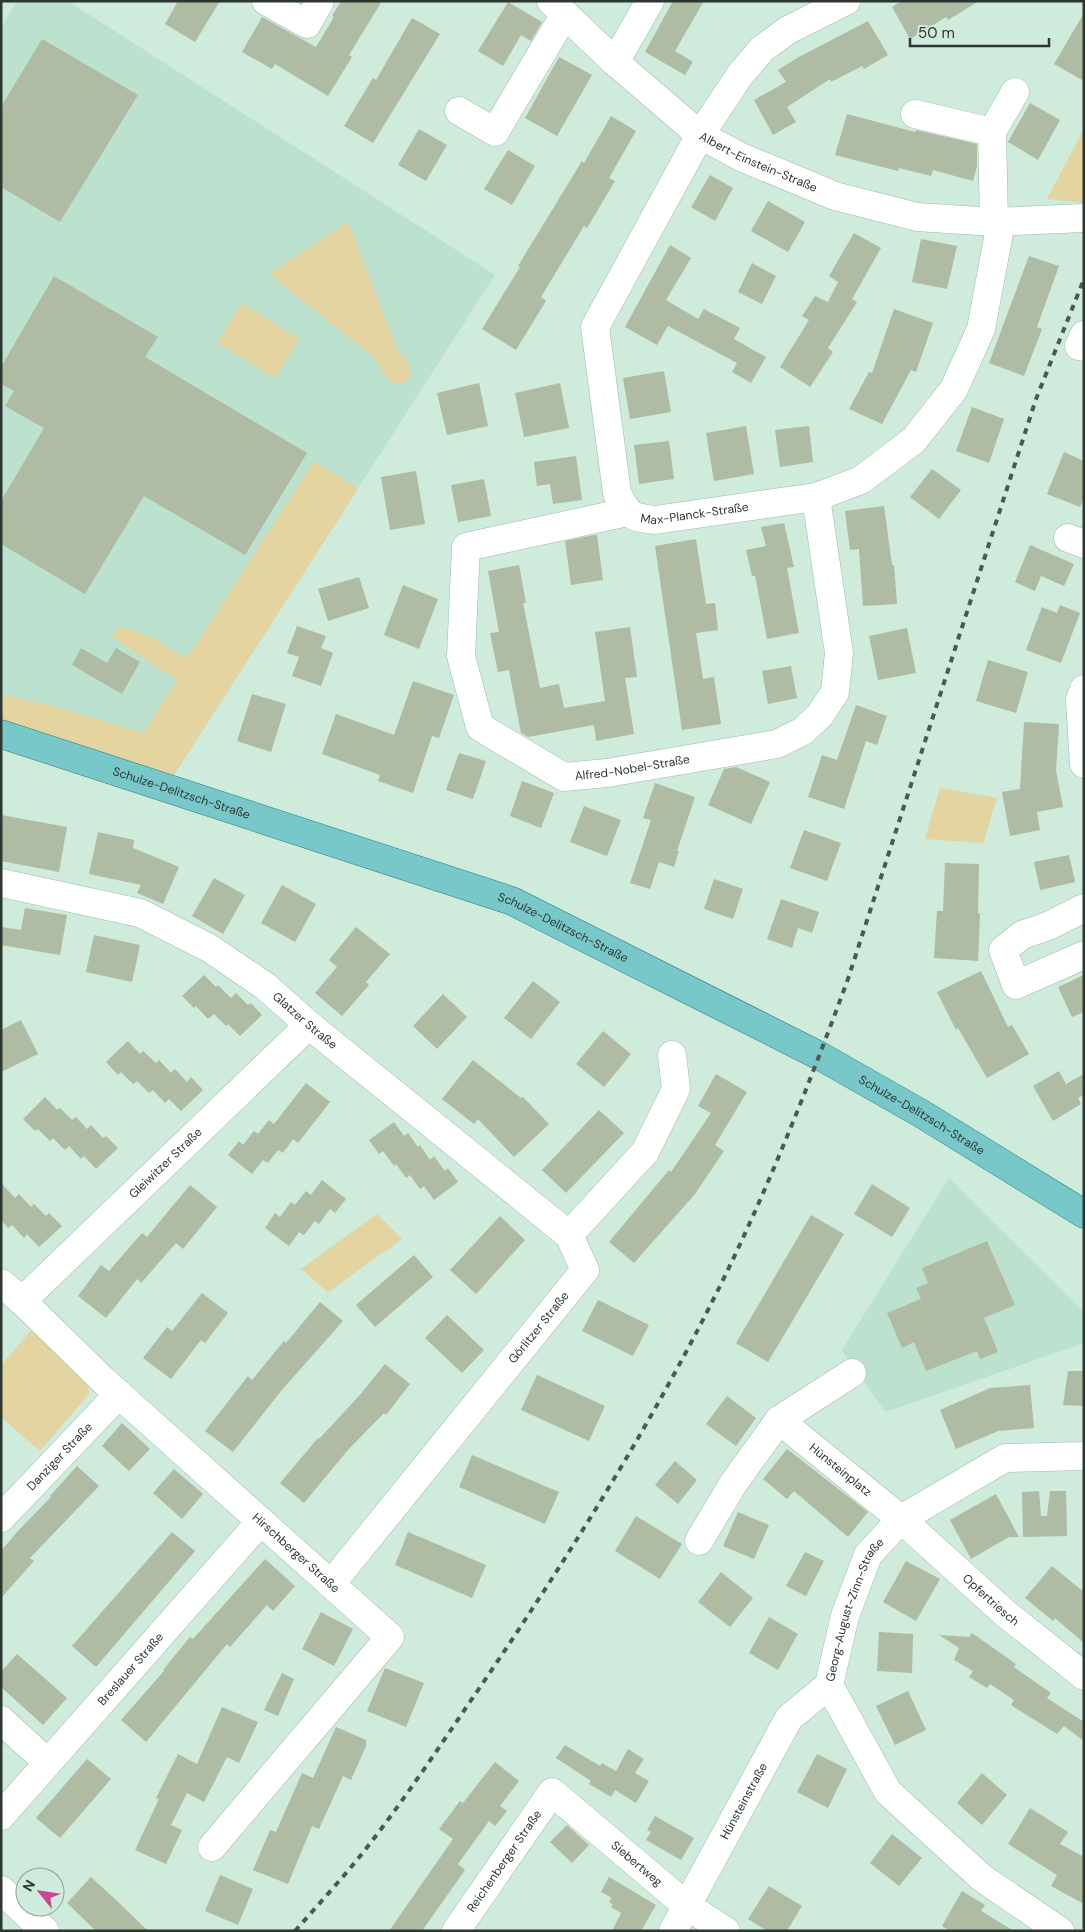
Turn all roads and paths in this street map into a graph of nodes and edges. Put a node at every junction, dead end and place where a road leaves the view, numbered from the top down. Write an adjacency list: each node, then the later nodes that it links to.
1 (266, 1): 2 (street)
2 (320, 1)
3 (650, 1): 6 (street)
4 (846, 1): 11 (street, Max-Planck-Straße)
5 (558, 8): 6 (street, Albert-Einstein-Straße); 8 (street, Albert-Einstein-Straße)
6 (615, 62): 11 (street, Albert-Einstein-Straße)
7 (1015, 92): 10 (street)
8 (459, 111)
9 (915, 114): 10 (street)
10 (992, 132): 13 (street)
11 (700, 135): 13 (street, Albert-Einstein-Straße); 17 (street, Max-Planck-Straße)
12 (1084, 218): 13 (street, Albert-Einstein-Straße)
13 (998, 222): 16 (street, Max-Planck-Straße)
14 (1084, 335): 15 (street)
15 (1084, 347)
16 (816, 497): 17 (street, Max-Planck-Straße); 17 (street, Alfred-Nobel-Straße)
17 (626, 512)
18 (1084, 689): 20 (street)
19 (1, 734): 26 (main road, Schulze-Delitzsch-Straße)
20 (1084, 764)
21 (1, 883): 24 (street, Glatzer Straße)
22 (1084, 908): 23 (street)
23 (1084, 955)
24 (309, 1025): 27 (street, Glatzer Straße); 29 (street, Gleiwitzer Straße)
25 (672, 1055): 27 (street)
26 (1084, 1214)
27 (569, 1235): 38 (street, Görlitzer Straße)
28 (1, 1283): 29 (street, Hirschberger Straße)
29 (22, 1301): 31 (street, Hirschberger Straße)
30 (852, 1373): 32 (street)
31 (119, 1394): 34 (street, Danziger Straße); 36 (street, Hirschberger Straße)
32 (779, 1420): 35 (street, Hünsteinplatz); 37 (street)
33 (1084, 1456): 35 (street, Georg-August-Zinn-Straße)
34 (1, 1518)
35 (901, 1519): 39 (street, Opfertriesch); 40 (street, Georg-August-Zinn-Straße)
36 (260, 1521): 38 (street, Hirschberger Straße); 42 (street, Breslauer Straße)
37 (699, 1541)
38 (331, 1584): 45 (street, Hirschberger Straße)
39 (1084, 1676)
40 (829, 1685): 47 (street, Hünsteinstraße); 52 (street, Georg-August-Zinn-Straße)
41 (1, 1720): 42 (street)
42 (47, 1762): 44 (street, Breslauer Straße)
43 (552, 1792): 47 (street, Siebertweg); 49 (street, Reichenberger Straße)
44 (1, 1816)
45 (212, 1847)
46 (1, 1890): 48 (street)
47 (687, 1906): 50 (street, Hünsteinstraße); 51 (street, Siebertweg)
48 (45, 1931)
49 (456, 1931)
50 (672, 1931)
51 (726, 1931)
52 (1060, 1931)

